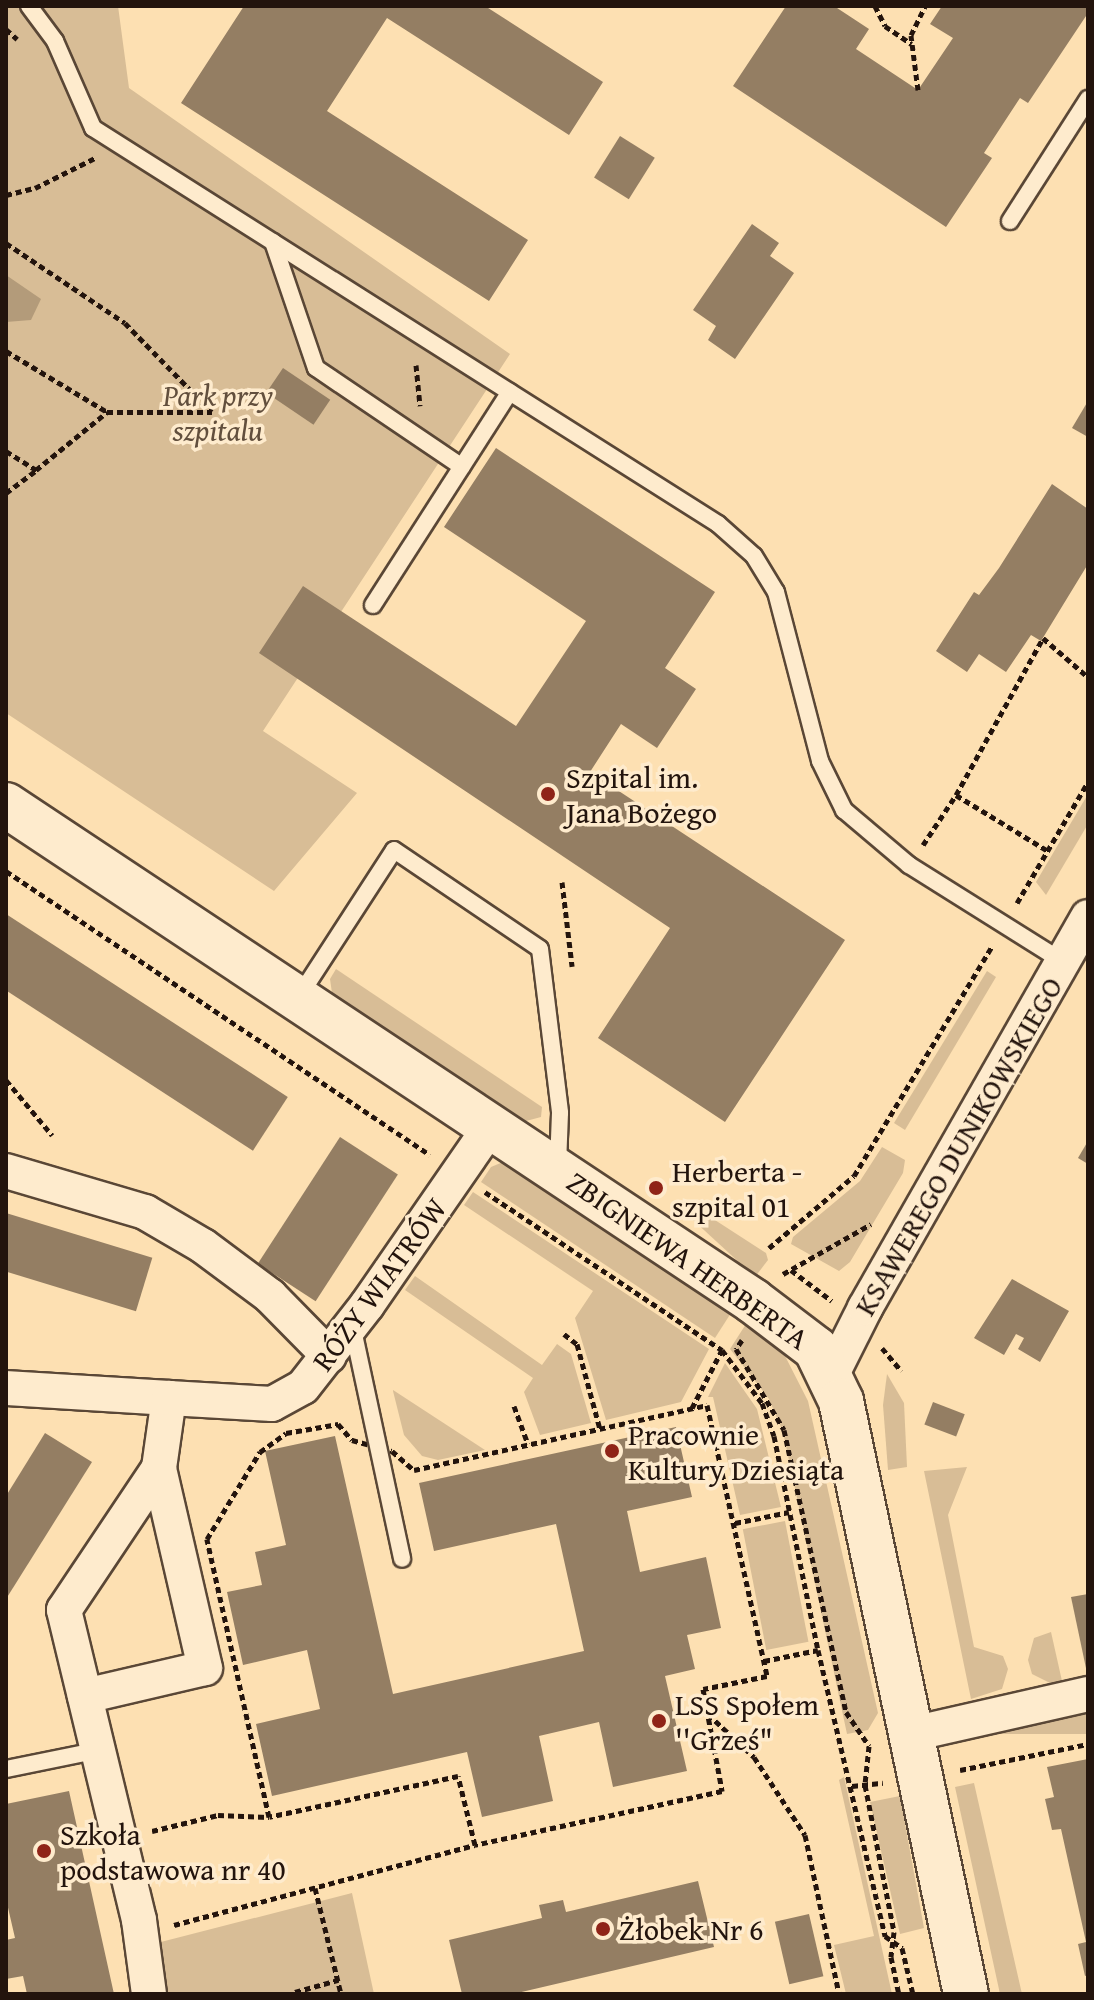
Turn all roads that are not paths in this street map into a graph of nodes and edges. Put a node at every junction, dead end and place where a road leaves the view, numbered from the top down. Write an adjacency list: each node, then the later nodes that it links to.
1 (29, 6): 4 (lane)
2 (1088, 99): 3 (lane)
3 (1010, 221)
4 (273, 242): 5 (lane); 6 (lane)
5 (510, 392): 6 (lane); 10 (lane)
6 (462, 467): 7 (lane)
7 (373, 605)
8 (6, 805): 11 (street, ZBIGNIEWA HERBERTA)
9 (1088, 917): 10 (street, KSAWEREGO DUNIKOWSKIEGO)
10 (1062, 961): 17 (street, KSAWEREGO DUNIKOWSKIEGO)
11 (298, 998): 12 (street, ZBIGNIEWA HERBERTA); 13 (lane)
12 (491, 1126): 13 (street, ZBIGNIEWA HERBERTA); 15 (street, RÓŻY WIATRÓW)
13 (557, 1170): 17 (street, ZBIGNIEWA HERBERTA)
14 (6, 1171): 16 (street)
15 (352, 1325): 16 (street, RÓŻY WIATRÓW); 21 (lane)
16 (329, 1356): 19 (street, RÓŻY WIATRÓW)
17 (831, 1376): 24 (street, ZBIGNIEWA HERBERTA)
18 (6, 1388): 19 (street, RÓŻY WIATRÓW)
19 (169, 1398): 20 (street)
20 (159, 1468): 23 (street); 23 (street)
21 (402, 1559)
22 (1088, 1694): 24 (street)
23 (85, 1696): 25 (street)
24 (912, 1734): 28 (street, ZBIGNIEWA HERBERTA)
25 (99, 1750): 26 (lane); 27 (street)
26 (6, 1769)
27 (149, 1994)
28 (966, 1994)

